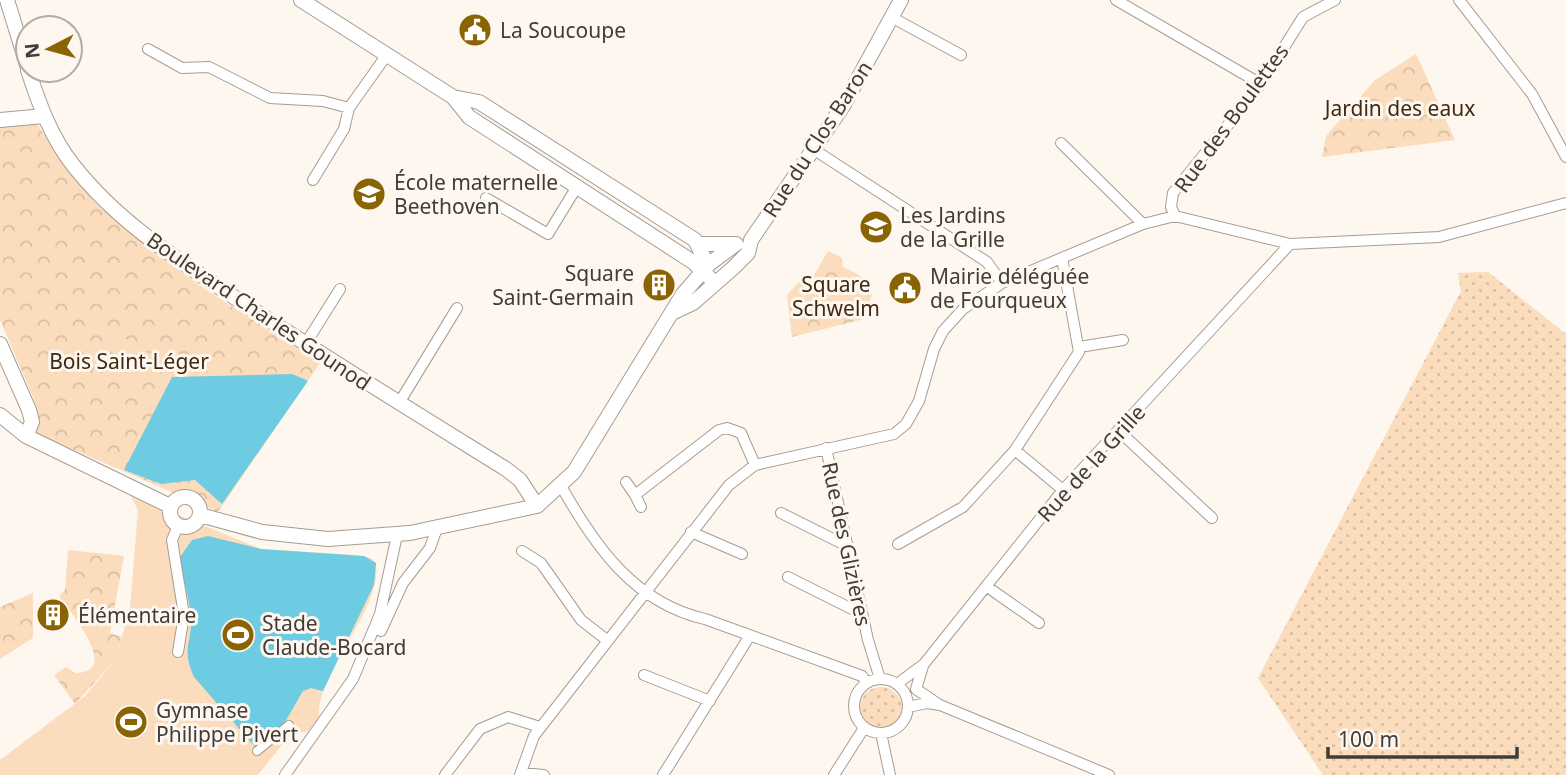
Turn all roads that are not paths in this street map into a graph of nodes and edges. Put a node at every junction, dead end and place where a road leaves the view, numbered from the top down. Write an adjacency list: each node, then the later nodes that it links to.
1 (7, 0): 8 (street, Boulevard Charles Gounod)
2 (301, 0): 11 (street)
3 (901, 0): 7 (street, Rue du Clos Baron)
4 (1116, 0): 13 (street)
5 (1335, 0): 13 (street, Rue des Boulettes)
6 (1459, 0): 20 (street)
7 (893, 18): 10 (street); 19 (street, Rue du Clos Baron)
8 (14, 23)
9 (148, 49): 15 (street)
10 (961, 55)
11 (386, 56): 14 (street); 15 (street)
12 (33, 84): 16 (street, Boulevard Charles Gounod)
13 (1261, 84): 25 (street, Rue des Boulettes)
14 (453, 97): 22 (street); 27 (street)
15 (349, 108): 21 (street)
16 (44, 116): 17 (street); 40 (street, Boulevard Charles Gounod)
17 (0, 120)
18 (1061, 143): 26 (street)
19 (813, 149): 28 (street, Rue du Clos Baron); 34 (street)
20 (1566, 157)
21 (313, 180)
22 (578, 185): 23 (street); 30 (street)
23 (486, 198)
24 (1566, 203): 29 (street)
25 (1175, 216): 26 (street); 29 (street)
26 (1143, 223): 31 (street)
27 (696, 242): 28 (street); 30 (street); 32 (street)
28 (744, 242): 32 (street); 33 (street, Rue du Clos Baron)
29 (1290, 244): 45 (street, Rue de la Grille)
30 (679, 252): 32 (street); 36 (street)
31 (1062, 258): 34 (street); 42 (street)
32 (697, 266): 33 (street); 36 (street)
33 (714, 282): 38 (street, Rue du Clos Baron)
34 (1002, 283): 47 (street)
35 (340, 289): 40 (street)
36 (687, 290): 38 (street)
37 (457, 308): 43 (street)
38 (674, 312): 51 (street)
39 (1123, 340): 42 (street)
40 (306, 343): 43 (street, Boulevard Charles Gounod)
41 (0, 344): 46 (street)
42 (1079, 347): 48 (street)
43 (399, 403): 55 (street, Boulevard Charles Gounod)
44 (0, 415): 46 (street)
45 (1119, 431): 52 (street, Rue de la Grille); 59 (street)
46 (26, 436): 54 (street)
47 (826, 448): 49 (street); 65 (street, Rue des Glizières)
48 (1015, 450): 52 (street); 64 (street)
49 (755, 465): 53 (street); 61 (street)
50 (625, 482): 53 (street)
51 (556, 490): 55 (street); 70 (street)
52 (1063, 490): 69 (street, Rue de la Grille)
53 (635, 495): 56 (street)
54 (170, 506): 58 (street); 62 (street)
55 (537, 506): 60 (street)
56 (641, 507)
57 (781, 513): 65 (street)
58 (200, 515): 62 (street); 63 (street)
59 (1212, 518)
60 (437, 528): 63 (street); 73 (street)
61 (691, 532): 67 (street); 70 (street)
62 (175, 533): 77 (street)
63 (397, 535): 93 (street)
64 (898, 544)
65 (849, 547): 71 (street, Rue des Glizières)
66 (522, 551): 76 (street)
67 (742, 554)
68 (788, 576): 71 (street)
69 (986, 586): 72 (street); 78 (street, Rue de la Grille)
70 (647, 594): 74 (street); 76 (street)
71 (862, 614): 75 (street, Rue des Glizières)
72 (1039, 622)
73 (381, 631)
74 (748, 637): 79 (street); 86 (street)
75 (868, 640): 81 (street, Rue des Glizières); 82 (street, Rue des Glizières)
76 (608, 641): 89 (street)
77 (178, 653)
78 (924, 664): 83 (street, Rue de la Grille); 85 (street)
79 (837, 670): 82 (street); 84 (street)
80 (644, 675): 86 (street)
81 (880, 678): 82 (street); 83 (street)
82 (867, 682): 84 (street)
83 (897, 684): 85 (street)
84 (857, 693): 90 (street)
85 (910, 697): 87 (street); 87 (street); 91 (street)
86 (710, 701): 97 (street)
87 (940, 705): 100 (street)
88 (289, 726): 92 (street)
89 (540, 727): 94 (street); 95 (street)
90 (864, 728): 91 (street); 98 (street)
91 (881, 733): 99 (street)
92 (257, 751)
93 (287, 774)
94 (520, 774): 96 (street)
95 (445, 775)
96 (544, 775)
97 (663, 775)
98 (834, 775)
99 (890, 775)
100 (1109, 775)

